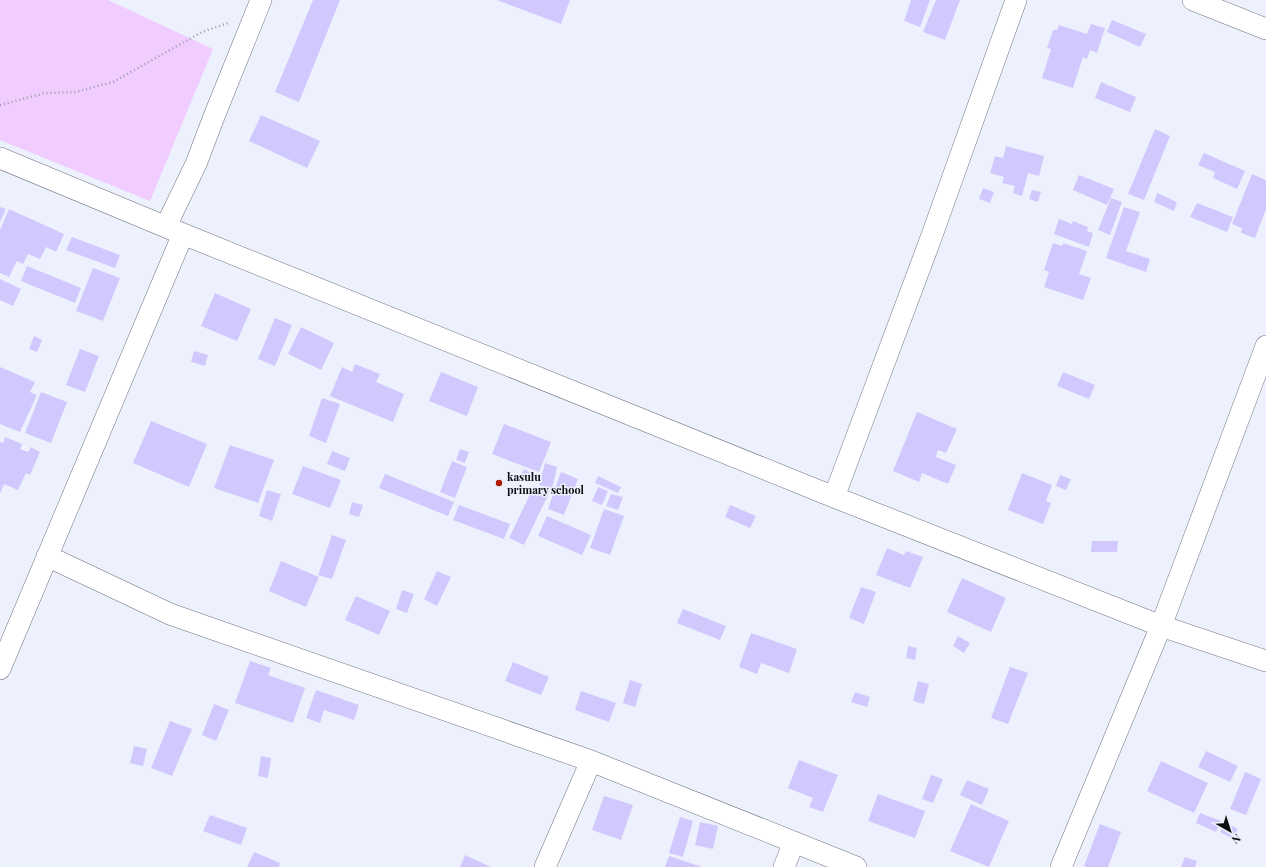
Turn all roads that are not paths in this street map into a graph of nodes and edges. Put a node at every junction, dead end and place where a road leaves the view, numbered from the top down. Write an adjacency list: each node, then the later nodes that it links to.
1 (1016, 0): 8 (street)
2 (1193, 0): 4 (street)
3 (259, 6): 6 (street)
4 (1266, 29)
5 (0, 158): 6 (street)
6 (174, 230): 8 (street); 9 (street)
7 (1266, 346): 10 (street)
8 (834, 497): 10 (street)
9 (47, 556): 12 (street); 13 (street)
10 (1161, 626): 11 (street); 18 (street)
11 (1266, 661)
12 (0, 668)
13 (591, 761): 14 (street); 15 (street)
14 (794, 842): 16 (street); 17 (street)
15 (545, 867)
16 (784, 867)
17 (856, 867)
18 (1061, 867)

